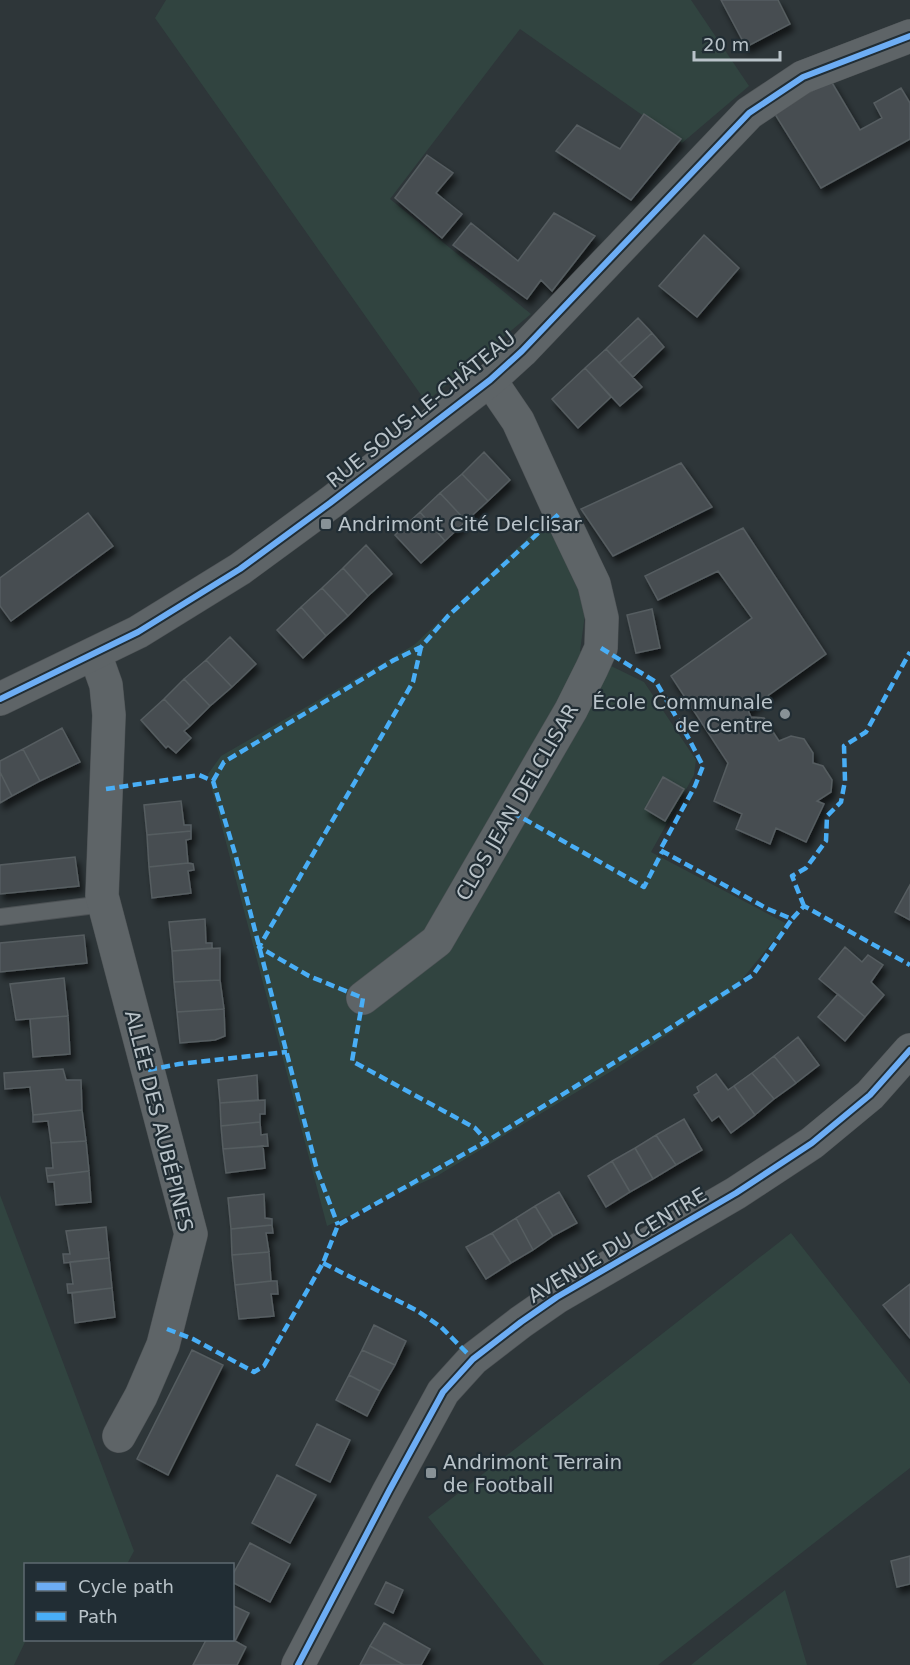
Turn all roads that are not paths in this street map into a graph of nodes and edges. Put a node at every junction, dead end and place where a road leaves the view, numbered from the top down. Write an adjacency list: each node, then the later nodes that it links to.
1 (910, 36): 2 (street, RUE SOUS-LE-CHÂTEAU)
2 (490, 380): 3 (street, RUE SOUS-LE-CHÂTEAU); 7 (street, CLOS JEAN DELCLISAR)
3 (94, 654): 4 (street, RUE SOUS-LE-CHÂTEAU); 5 (street, ALLÉE DES AUBÉPINES)
4 (0, 699)
5 (104, 904): 6 (lane); 9 (street, ALLÉE DES AUBÉPINES)
6 (0, 917)
7 (363, 998)
8 (910, 1050): 10 (street, AVENUE DU CENTRE)
9 (119, 1436)
10 (298, 1665)

